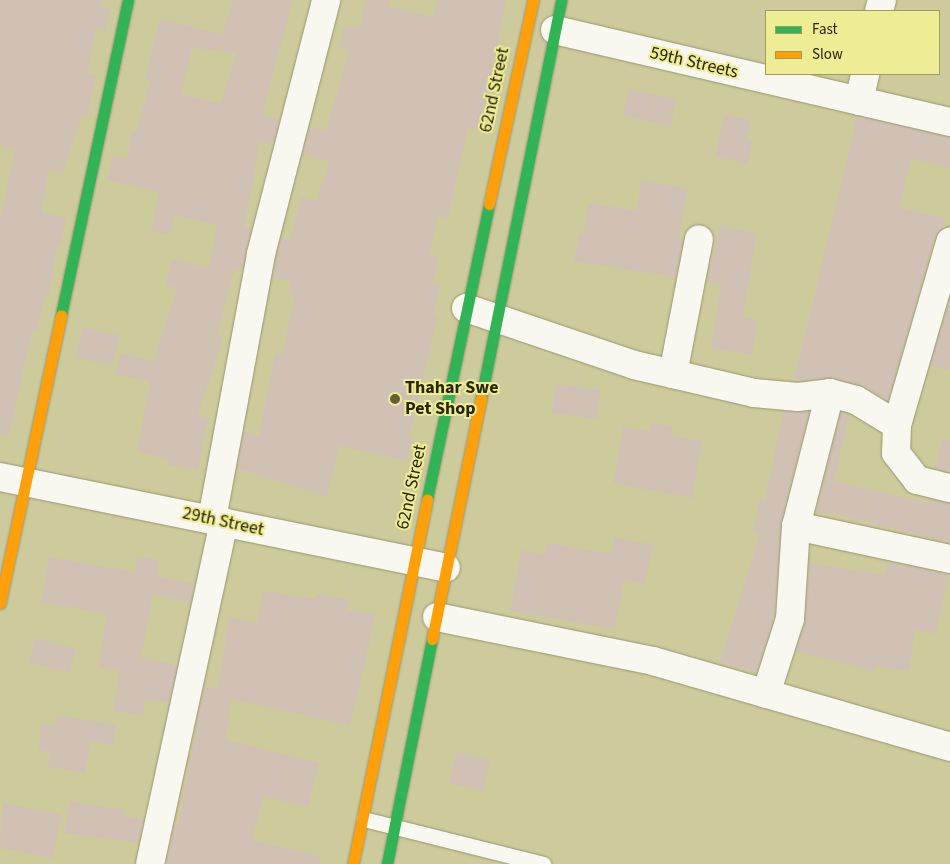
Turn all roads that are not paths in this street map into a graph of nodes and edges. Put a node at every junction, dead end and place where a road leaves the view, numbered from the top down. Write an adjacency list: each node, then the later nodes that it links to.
1 (128, 0): 16 (main road)
2 (326, 0): 18 (street)
3 (533, 0): 11 (main road, 62nd Street)
4 (561, 0): 5 (main road)
5 (555, 30): 7 (street, 59th Streets); 12 (main road)
6 (865, 75): 7 (street)
7 (859, 101): 8 (street, 59th Streets)
8 (950, 122)
9 (699, 239): 13 (street)
10 (950, 242): 15 (street)
11 (466, 308): 12 (street); 21 (main road, 62nd Street)
12 (499, 319): 13 (street); 22 (main road)
13 (673, 374): 14 (street)
14 (830, 393): 15 (street); 19 (street)
15 (897, 424): 17 (street)
16 (13, 480): 18 (street, 29th Street); 23 (main road)
17 (950, 488)
18 (218, 521): 21 (street, 29th Street); 29 (street)
19 (796, 526): 20 (street); 25 (street)
20 (950, 559)
21 (414, 561): 22 (street, 29th Street); 27 (main road, 62nd Street)
22 (446, 568): 24 (main road)
23 (0, 603)
24 (437, 617): 25 (street); 28 (main road)
25 (766, 694): 26 (street)
26 (950, 747)
27 (364, 819): 28 (lane); 30 (main road, 62nd Street)
28 (396, 826): 31 (main road); 32 (lane)
29 (150, 864)
30 (353, 864)
31 (387, 864)
32 (543, 864)

